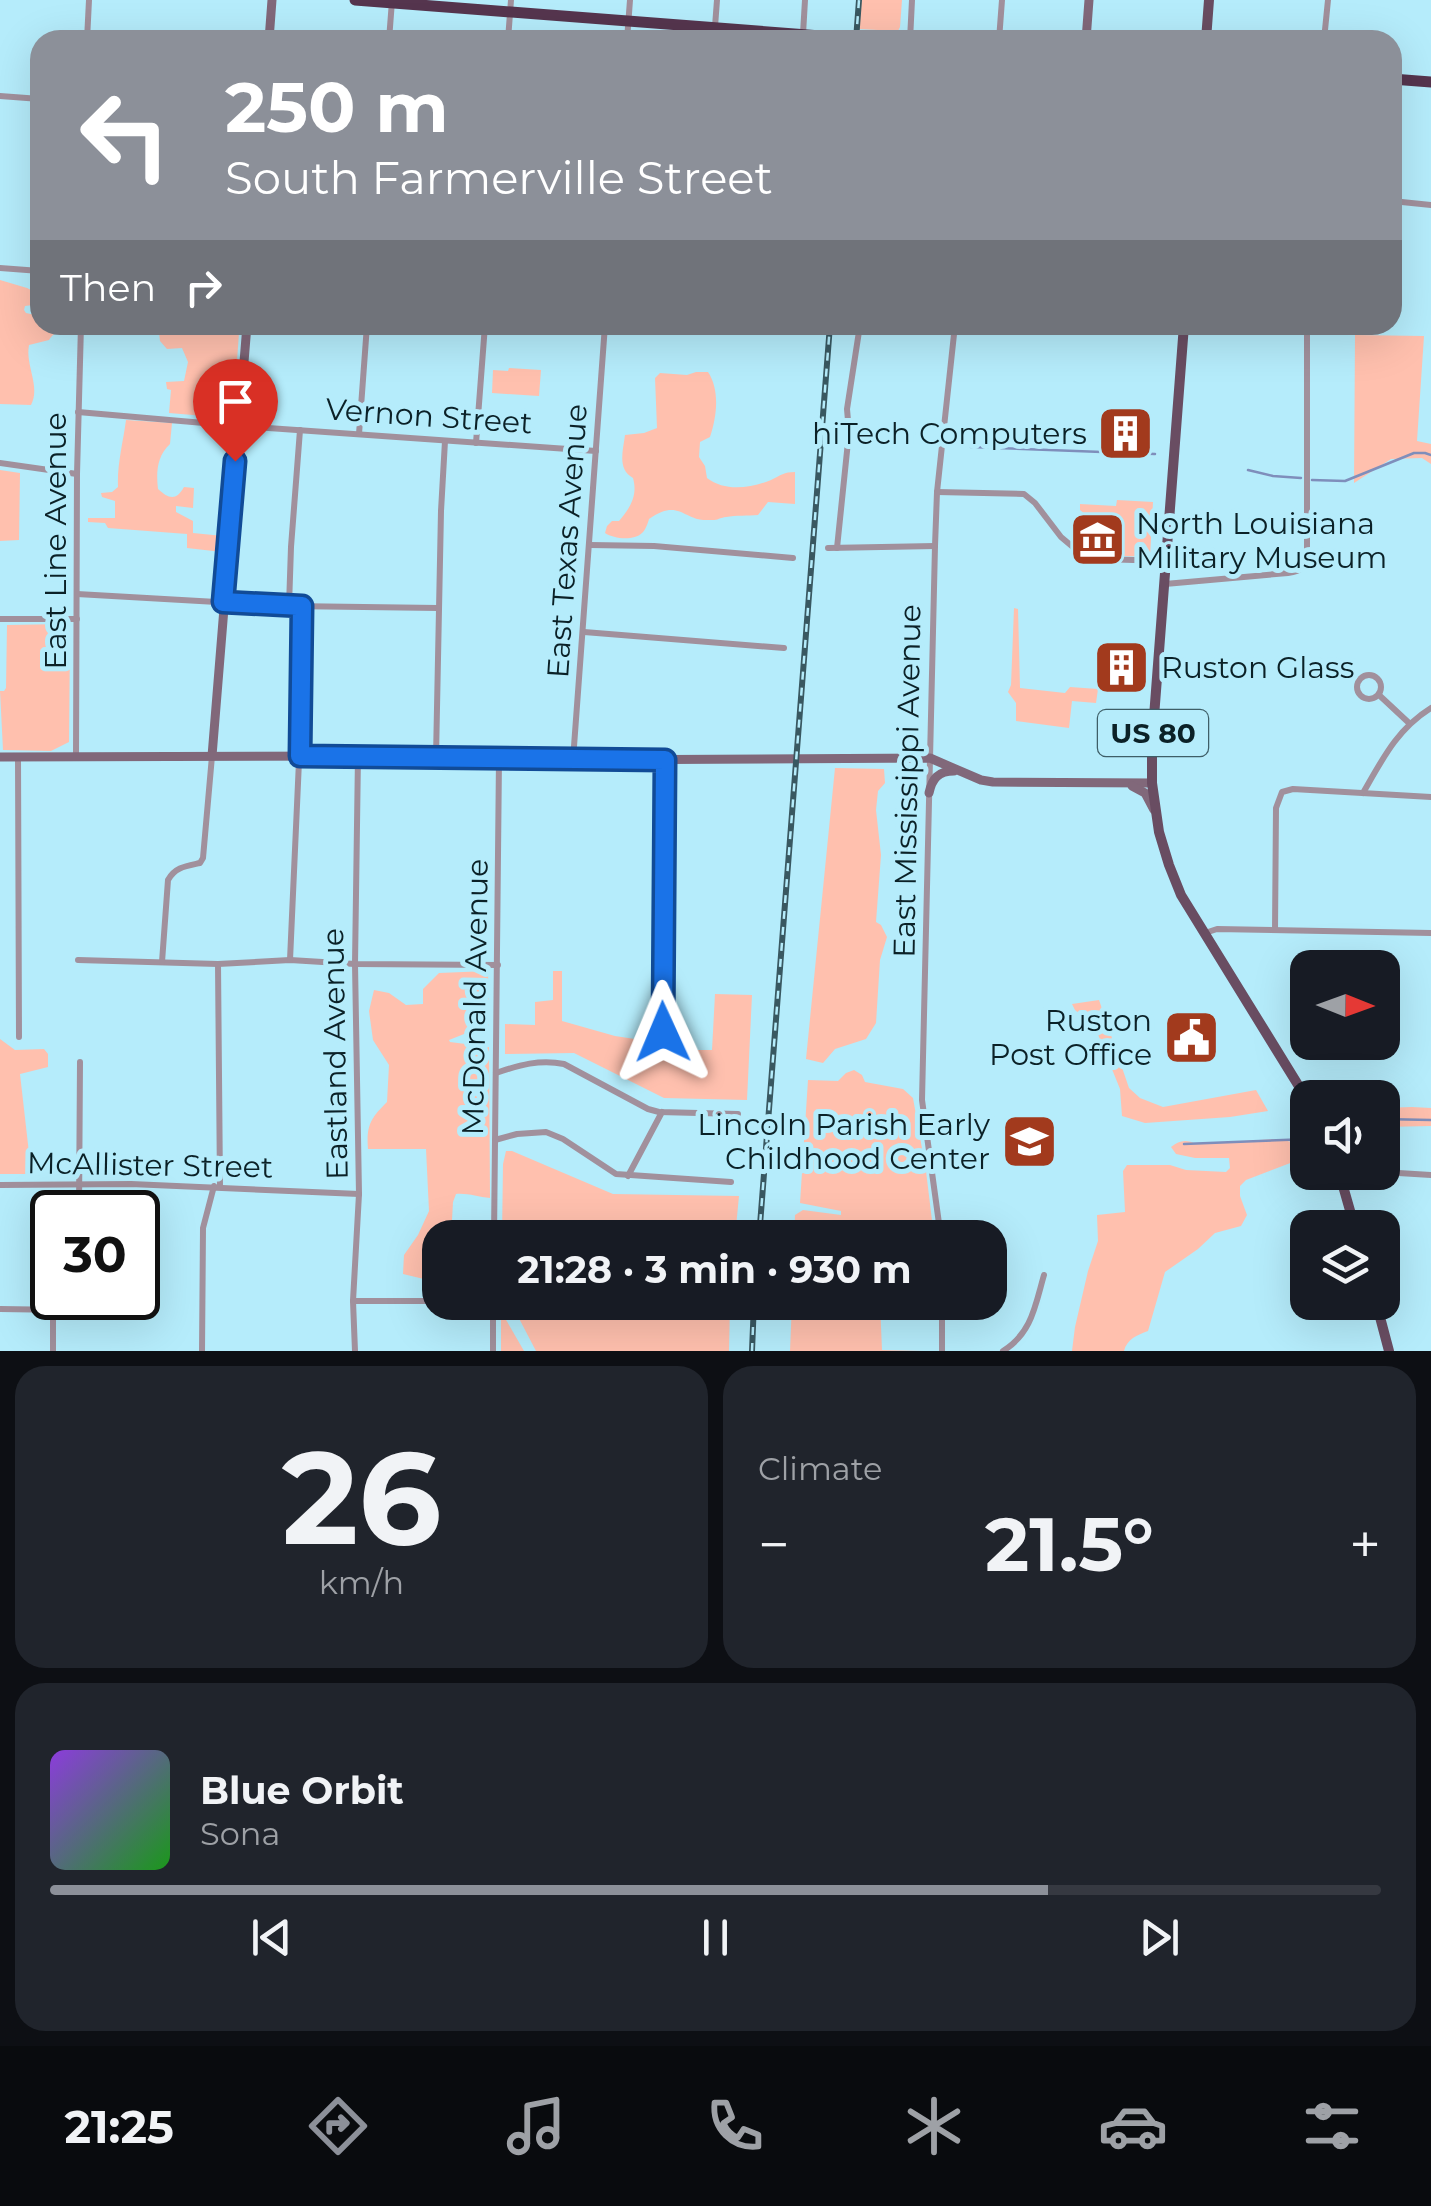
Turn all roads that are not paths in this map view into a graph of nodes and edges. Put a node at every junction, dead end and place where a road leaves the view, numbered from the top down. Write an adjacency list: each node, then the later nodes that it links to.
1 (88, 0): 15 (street)
2 (272, 0): 16 (street)
3 (355, 0): 12 (highway)
4 (630, 0): 14 (street)
5 (717, 0): 20 (street)
6 (805, 0): 21 (street)
7 (912, 0): 22 (street)
8 (1002, 0): 23 (street)
9 (1088, 0): 24 (street)
10 (1209, 0): 25 (main road)
11 (1328, 0): 26 (street)
12 (392, 2): 13 (highway); 17 (street)
13 (510, 6): 14 (highway)
14 (628, 21): 18 (street); 19 (highway)
15 (88, 30)
16 (270, 30)
17 (389, 30)
18 (628, 30)
19 (688, 30)
20 (714, 30)
21 (803, 30)
22 (910, 30)
23 (1000, 30)
24 (1086, 30)
25 (1207, 30)
26 (1325, 30)
27 (1402, 80): 28 (highway)
28 (1431, 82)
29 (0, 96): 30 (street)
30 (30, 99)
31 (1402, 203): 32 (street)
32 (1431, 204)
33 (0, 268): 34 (street)
34 (30, 270)
35 (80, 335): 44 (street, East Line Avenue)
36 (245, 335): 45 (street)
37 (366, 335): 47 (street)
38 (484, 335): 49 (street)
39 (604, 335): 50 (street, East Texas Avenue)
40 (858, 335): 55 (street)
41 (954, 335): 53 (street, East Mississippi Avenue)
42 (1183, 335): 57 (main road, US 80)
43 (1307, 335): 58 (street)
44 (78, 412): 45 (street, Vernon Street); 52 (street, East Line Avenue)
45 (238, 426): 46 (street, Vernon Street); 60 (street)
46 (300, 430): 47 (street, Vernon Street); 61 (street)
47 (359, 434): 48 (street, Vernon Street)
48 (445, 441): 49 (street, Vernon Street); 63 (street)
49 (476, 443): 50 (street, Vernon Street)
50 (596, 450): 54 (street, East Texas Avenue)
51 (0, 463): 52 (street)
52 (77, 474): 59 (street, East Line Avenue)
53 (938, 492): 55 (street, East Mississippi Avenue); 57 (street)
54 (590, 545): 56 (street); 66 (street, East Texas Avenue)
55 (935, 546): 79 (street, East Mississippi Avenue)
56 (793, 558)
57 (1167, 561): 58 (main road, US 80)
58 (1165, 584): 83 (main road, US 80)
59 (77, 594): 60 (street); 65 (street, East Line Avenue)
60 (223, 602): 61 (street); 71 (street)
61 (289, 606): 62 (street)
62 (302, 606): 63 (street); 72 (street)
63 (438, 608): 77 (street)
64 (0, 619): 65 (street)
65 (76, 619): 76 (street, East Line Avenue)
66 (584, 632): 67 (street); 80 (street, East Texas Avenue)
67 (784, 648)
68 (1379, 695): 70 (street)
69 (1431, 708): 70 (street)
70 (1410, 723): 86 (street)
71 (212, 756): 72 (street); 76 (street); 94 (street)
72 (300, 756): 73 (street); 93 (street)
73 (358, 756): 77 (street); 96 (street, Eastland Avenue)
74 (0, 757): 75 (street)
75 (18, 757): 76 (street); 99 (street)
76 (76, 757)
77 (436, 757): 78 (street)
78 (500, 758): 80 (street); 97 (street, McDonald Avenue)
79 (930, 758): 81 (street); 82 (street); 85 (street, East Mississippi Avenue)
80 (573, 760): 81 (street)
81 (665, 760): 98 (street)
82 (961, 771): 84 (street); 85 (street)
83 (1152, 782): 84 (street); 88 (main road, US 80)
84 (1109, 783): 88 (street)
85 (929, 793): 116 (street, East Mississippi Avenue)
86 (1363, 793): 87 (street); 89 (street)
87 (1431, 797)
88 (1156, 816): 91 (main road, US 80)
89 (1275, 930): 90 (street); 91 (street)
90 (1431, 933)
91 (1204, 934): 102 (main road, US 80)
92 (78, 960): 94 (street)
93 (290, 960): 95 (street); 96 (street)
94 (162, 962): 95 (street)
95 (218, 964): 112 (street)
96 (355, 964): 97 (street); 114 (street, Eastland Avenue)
97 (498, 964): 101 (street, McDonald Avenue)
98 (663, 1032)
99 (19, 1037)
100 (80, 1062): 110 (street)
101 (496, 1072): 103 (street); 105 (street, McDonald Avenue)
102 (1295, 1080)
103 (662, 1112): 104 (street); 108 (street)
104 (738, 1114)
105 (496, 1140): 108 (street); 115 (street, McDonald Avenue)
106 (1400, 1173): 107 (street)
107 (1431, 1175)
108 (628, 1176): 109 (street)
109 (731, 1182)
110 (79, 1184): 111 (street, McAllister Street); 112 (street, McAllister Street); 113 (street)
111 (0, 1185)
112 (217, 1186): 114 (street, McAllister Street); 127 (street)
113 (79, 1190)
114 (360, 1194): 118 (street, Eastland Avenue)
115 (494, 1220)
116 (939, 1220)
117 (1044, 1275): 131 (street)
118 (353, 1300): 119 (street); 128 (street, Eastland Avenue)
119 (422, 1301)
120 (0, 1309): 121 (street)
121 (30, 1309)
122 (54, 1320): 126 (street)
123 (492, 1320): 129 (street)
124 (942, 1320): 130 (street)
125 (1381, 1320): 132 (main road)
126 (53, 1351)
127 (202, 1351)
128 (354, 1351)
129 (493, 1351)
130 (942, 1351)
131 (1003, 1351)
132 (1390, 1351)

